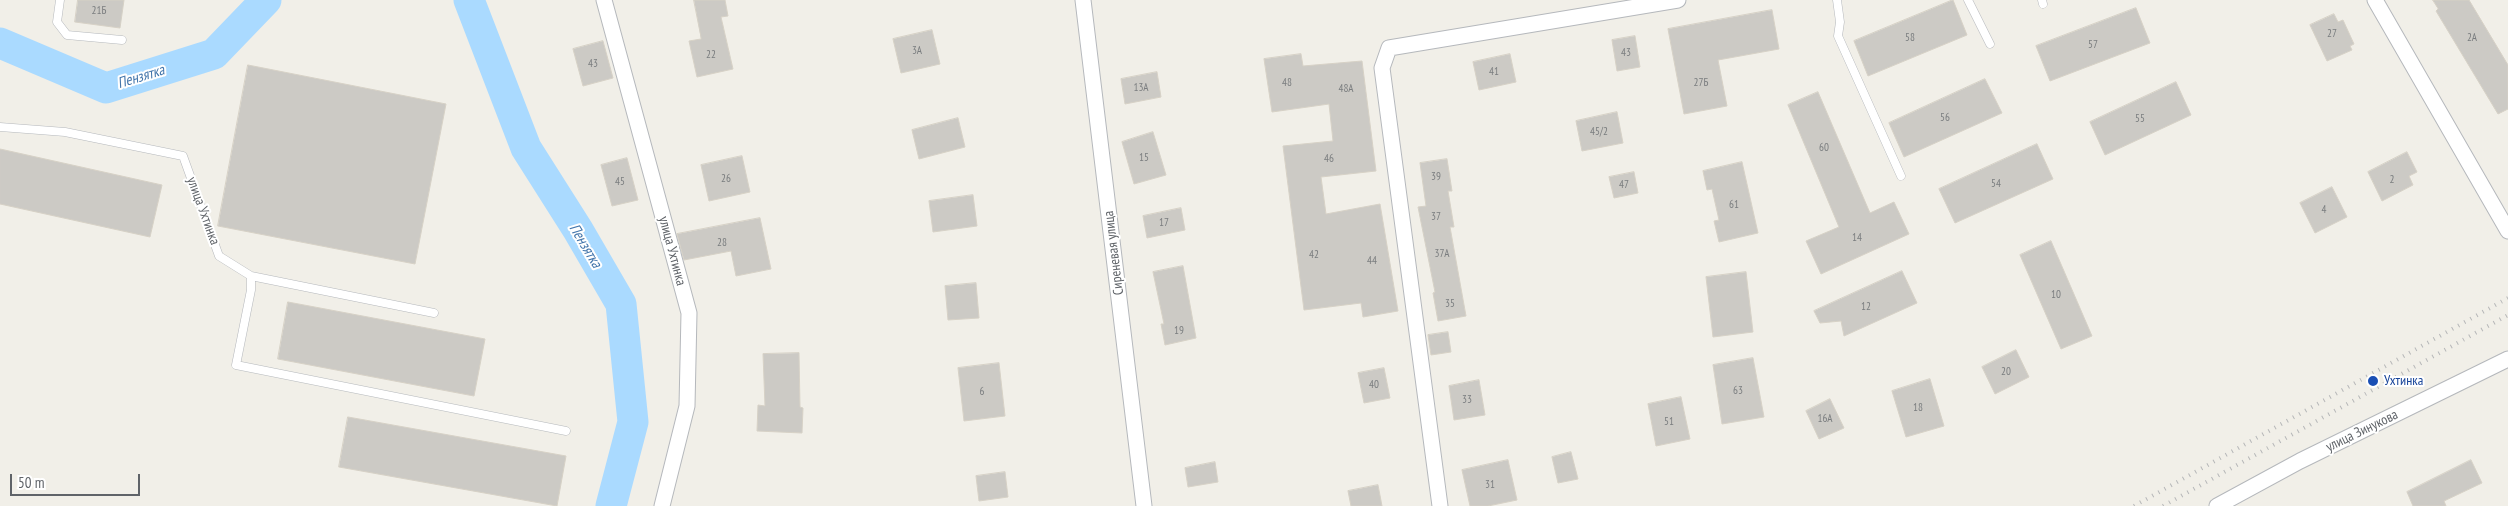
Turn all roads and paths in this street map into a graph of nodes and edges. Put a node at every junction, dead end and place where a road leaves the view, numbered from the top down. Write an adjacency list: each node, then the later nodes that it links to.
1 (60, 0): 8 (lane)
2 (604, 0): 18 (street, улица Ухтинка)
3 (1083, 0): 19 (street, Сиреневая улица)
4 (1678, 0): 20 (street)
5 (1837, 0): 11 (lane)
6 (1968, 0): 9 (lane)
7 (2375, 0): 12 (street)
8 (122, 40)
9 (1990, 44)
10 (0, 127): 14 (lane, улица Ухтинка)
11 (1901, 176)
12 (2504, 214): 13 (street)
13 (2508, 231)
14 (251, 276): 15 (lane, улица Ухтинка); 17 (lane)
15 (434, 313)
16 (2508, 359): 21 (street, улица Зинукова)
17 (566, 431)
18 (662, 506)
19 (1144, 506)
20 (1440, 506)
21 (2217, 506)

